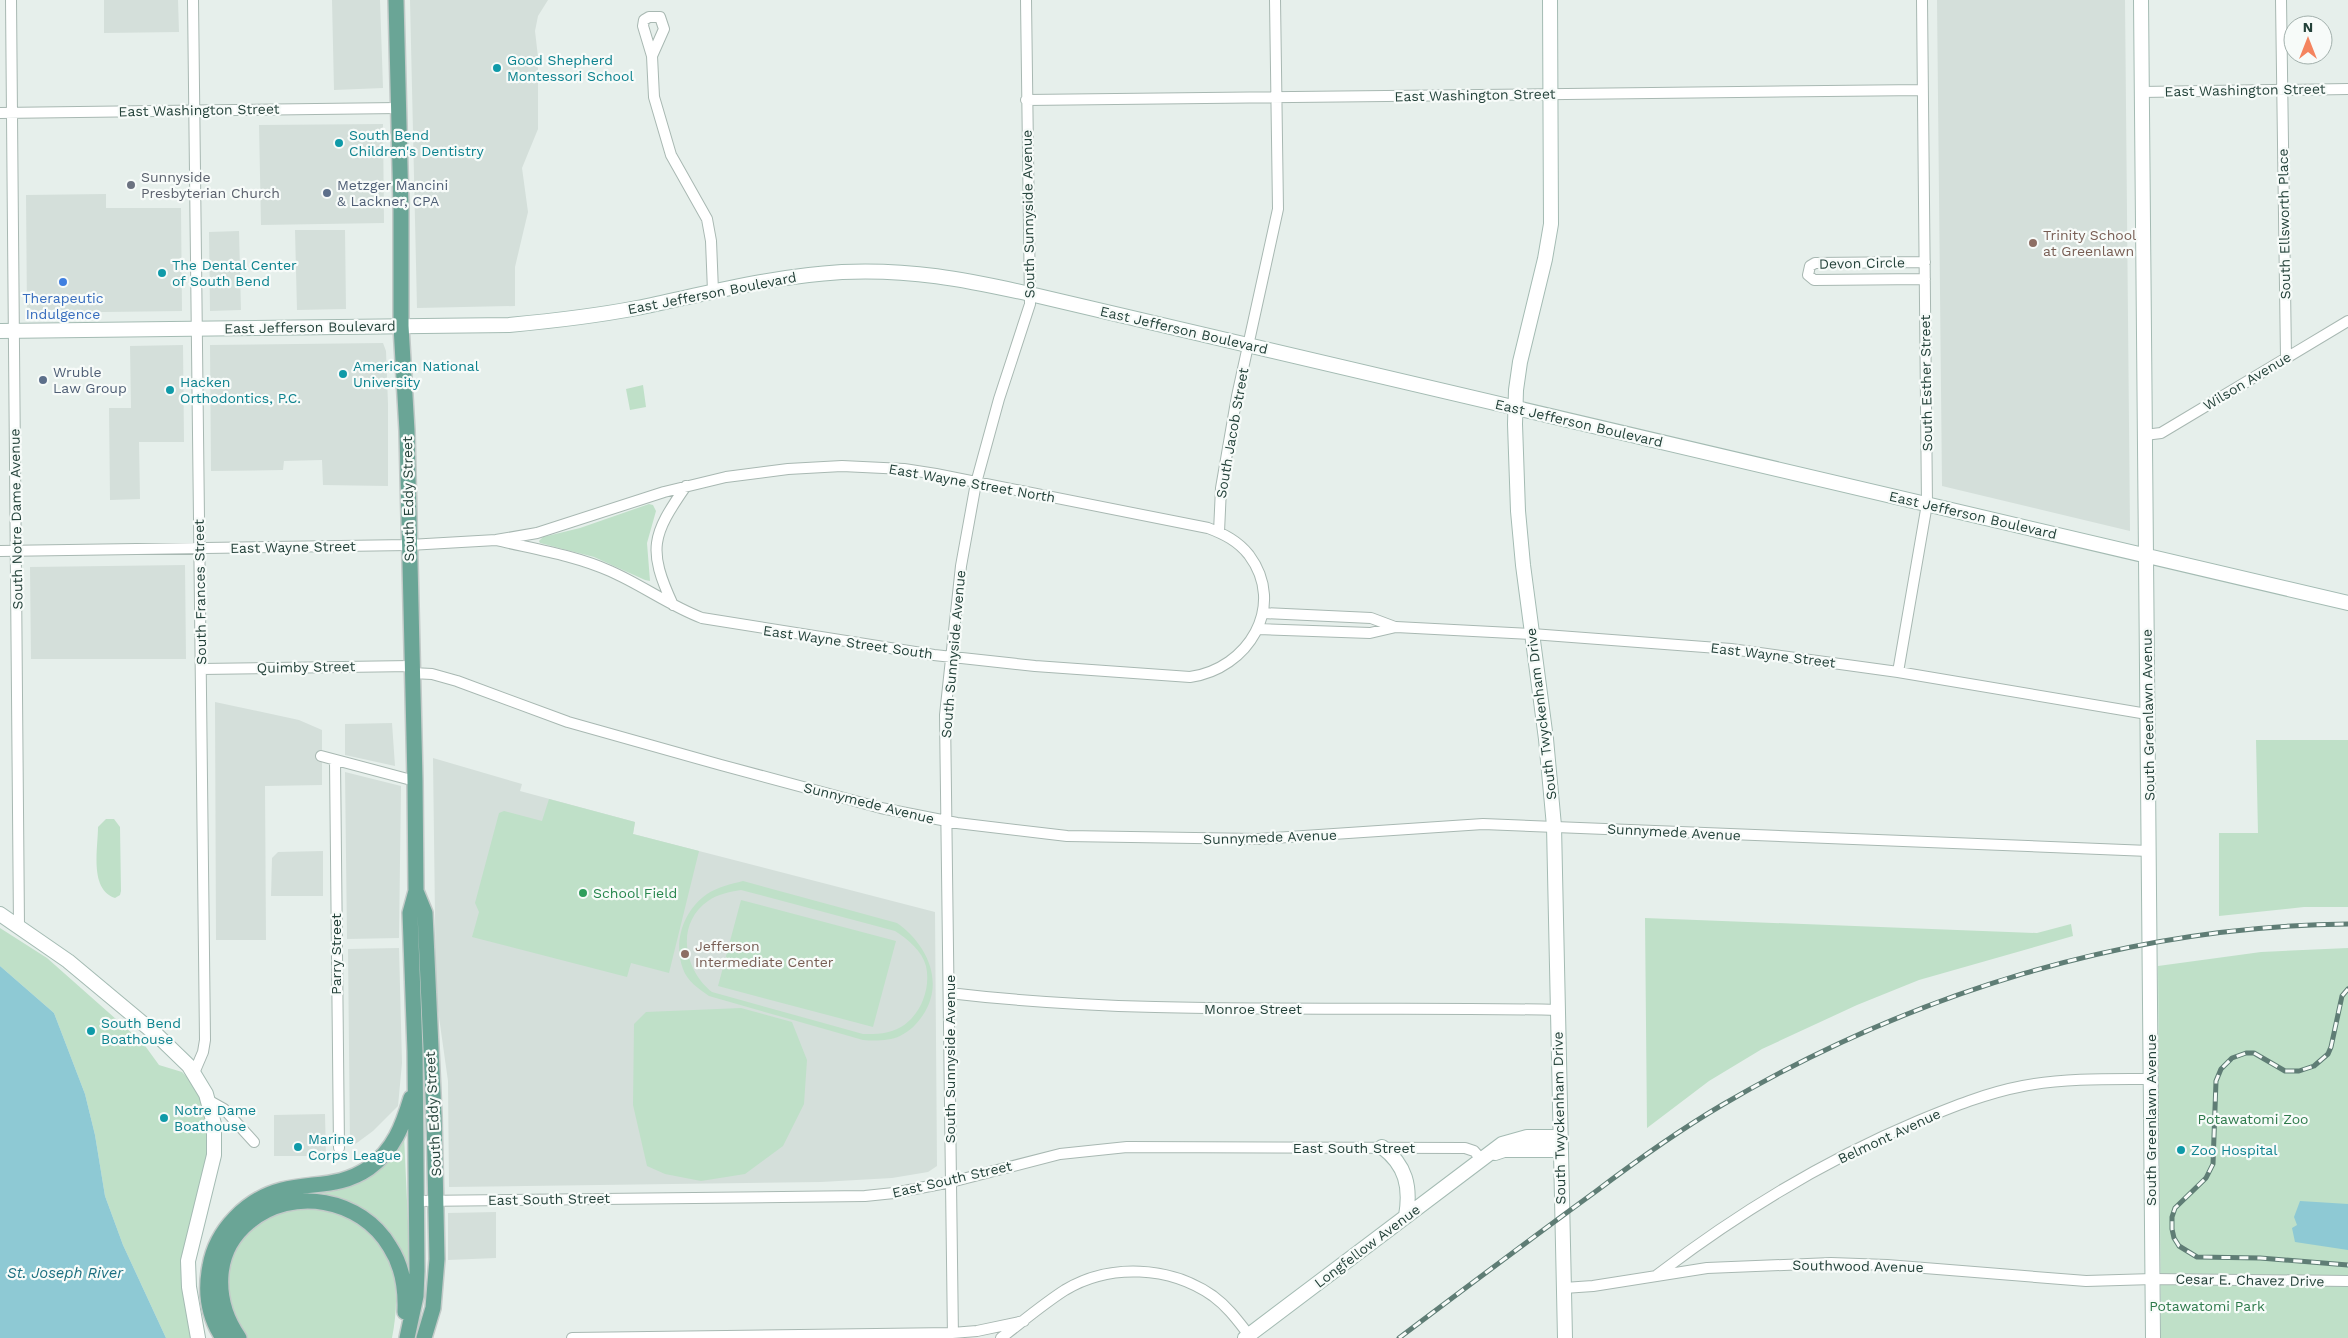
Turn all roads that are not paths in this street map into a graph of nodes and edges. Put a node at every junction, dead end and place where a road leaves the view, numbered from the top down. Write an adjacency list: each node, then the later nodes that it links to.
1 (10, 0): 20 (street, South Notre Dame Avenue)
2 (193, 0): 19 (street, South Frances Street)
3 (396, 0): 18 (main road, South Eddy Street)
4 (1026, 0): 17 (street, South Sunnyside Avenue)
5 (1275, 0): 16 (street, South Jacob Street)
6 (1550, 0): 15 (street, South Twyckenham Drive)
7 (1922, 0): 12 (street, South Esther Street)
8 (2141, 0): 14 (street, South Greenlawn Avenue)
9 (2281, 0): 13 (street, South Ellsworth Place)
10 (652, 56): 24 (street)
11 (2348, 89): 13 (street, East Washington Street)
12 (1923, 90): 15 (street, East Washington Street); 22 (street, South Esther Street)
13 (2282, 90): 14 (street, East Washington Street); 31 (street, South Ellsworth Place)
14 (2142, 92): 33 (street, South Greenlawn Avenue)
15 (1551, 94): 16 (street, East Washington Street); 32 (street, South Twyckenham Drive)
16 (1276, 97): 17 (street, East Washington Street); 30 (street, South Jacob Street)
17 (1026, 100): 25 (street, South Sunnyside Avenue)
18 (399, 108): 19 (street, East Washington Street); 27 (main road, South Eddy Street)
19 (195, 110): 20 (street, East Washington Street); 28 (street, South Frances Street)
20 (11, 112): 21 (street, East Washington Street); 29 (street, South Notre Dame Avenue)
21 (0, 113)
22 (1925, 262): 23 (street, South Esther Street); 23 (street, Devon Circle)
23 (1925, 279): 36 (street, South Esther Street)
24 (713, 291): 25 (street, East Jefferson Boulevard); 27 (street, East Jefferson Boulevard)
25 (1030, 294): 30 (street, East Jefferson Boulevard); 34 (street, South Sunnyside Avenue)
26 (2348, 321): 31 (street, Wilson Avenue)
27 (401, 326): 28 (street, East Jefferson Boulevard); 39 (main road, South Eddy Street)
28 (197, 328): 29 (street, East Jefferson Boulevard); 40 (street, South Frances Street)
29 (7, 330): 42 (street, South Notre Dame Avenue)
30 (1248, 345): 32 (street, East Jefferson Boulevard); 37 (street, South Jacob Street)
31 (2286, 358): 33 (street, Wilson Avenue)
32 (1516, 409): 36 (street, East Jefferson Boulevard); 49 (street, South Twyckenham Drive)
33 (2145, 435): 43 (street, South Greenlawn Avenue)
34 (976, 483): 35 (street, East Wayne Street North); 37 (street, East Wayne Street North); 50 (street, South Sunnyside Avenue)
35 (686, 486): 38 (street, East Wayne Street North); 45 (street)
36 (1927, 504): 43 (street, East Jefferson Boulevard); 53 (street, South Esther Street)
37 (1219, 532): 46 (street, East Wayne Street North)
38 (496, 540): 39 (street, East Wayne Street); 45 (street, East Wayne Street South)
39 (409, 545): 40 (street, East Wayne Street); 52 (main road, South Eddy Street)
40 (199, 548): 42 (street, East Wayne Street); 51 (street, South Frances Street)
41 (0, 551): 42 (street, East Wayne Street)
42 (16, 551): 63 (street, South Notre Dame Avenue)
43 (2146, 555): 44 (street, East Jefferson Boulevard); 54 (street, South Greenlawn Avenue)
44 (2348, 603)
45 (673, 605): 50 (street, East Wayne Street South)
46 (1263, 613): 47 (street, East Wayne Street); 48 (street, East Wayne Street North)
47 (1396, 627): 48 (street, East Wayne Street); 49 (street, East Wayne Street)
48 (1258, 629): 50 (street, East Wayne Street South)
49 (1532, 634): 53 (street, East Wayne Street); 59 (street, South Twyckenham Drive)
50 (950, 656): 58 (street, South Sunnyside Avenue)
51 (201, 669): 52 (street, Quimby Street); 66 (street, South Frances Street)
52 (412, 670): 57 (main road, South Eddy Street); 58 (street, Sunnymede Avenue)
53 (1898, 672): 54 (street, East Wayne Street)
54 (2147, 714): 60 (street, South Greenlawn Avenue)
55 (321, 756): 56 (street)
56 (335, 760): 57 (street); 73 (street, Parry Street)
57 (415, 781): 61 (main road, South Eddy Street)
58 (946, 821): 59 (street, Sunnymede Avenue); 64 (street, South Sunnyside Avenue)
59 (1554, 826): 60 (street, Sunnymede Avenue); 65 (street, South Twyckenham Drive)
60 (2149, 851): 67 (street, South Greenlawn Avenue)
61 (416, 891): 68 (main road, South Eddy Street); 77 (main road, South Eddy Street)
62 (0, 914): 63 (street)
63 (19, 926): 66 (street)
64 (949, 993): 65 (street, Monroe Street); 75 (street, South Sunnyside Avenue)
65 (1558, 1010): 71 (street, South Twyckenham Drive)
66 (194, 1073): 69 (street)
67 (2152, 1078): 79 (street, Belmont Avenue); 80 (street, South Greenlawn Avenue)
68 (415, 1082): 76 (main road, South Eddy Street); 88 (main road)
69 (208, 1100): 70 (street); 87 (street)
70 (254, 1142)
71 (1560, 1143): 74 (street, Longfellow Avenue); 82 (street, South Twyckenham Drive)
72 (1382, 1147): 74 (street, East South Street); 75 (street, East South Street); 78 (street)
73 (339, 1148)
74 (1486, 1157): 78 (street, Longfellow Avenue)
75 (951, 1182): 77 (street, East South Street); 85 (street, South Sunnyside Avenue)
76 (416, 1201): 77 (street, East South Street); 90 (main road, South Eddy Street)
77 (437, 1201): 83 (main road, South Eddy Street)
78 (1406, 1216): 86 (street, Longfellow Avenue)
79 (1656, 1276): 80 (street, Southwood Avenue); 82 (street, Southwood Avenue)
80 (2152, 1279): 81 (street, Cesar E. Chavez Drive); 96 (street, South Greenlawn Avenue)
81 (2348, 1282)
82 (1564, 1288): 95 (street, South Twyckenham Drive)
83 (433, 1308): 91 (main road, South Eddy Street); 92 (main road)
84 (1024, 1321): 85 (street); 86 (street); 94 (street)
85 (953, 1335): 93 (street)
86 (1247, 1337)
87 (198, 1338)
88 (223, 1338)
89 (239, 1338): 90 (main road)
90 (406, 1338)
91 (424, 1338)
92 (431, 1338)
93 (572, 1338)
94 (1001, 1338)
95 (1565, 1338)
96 (2153, 1338)

